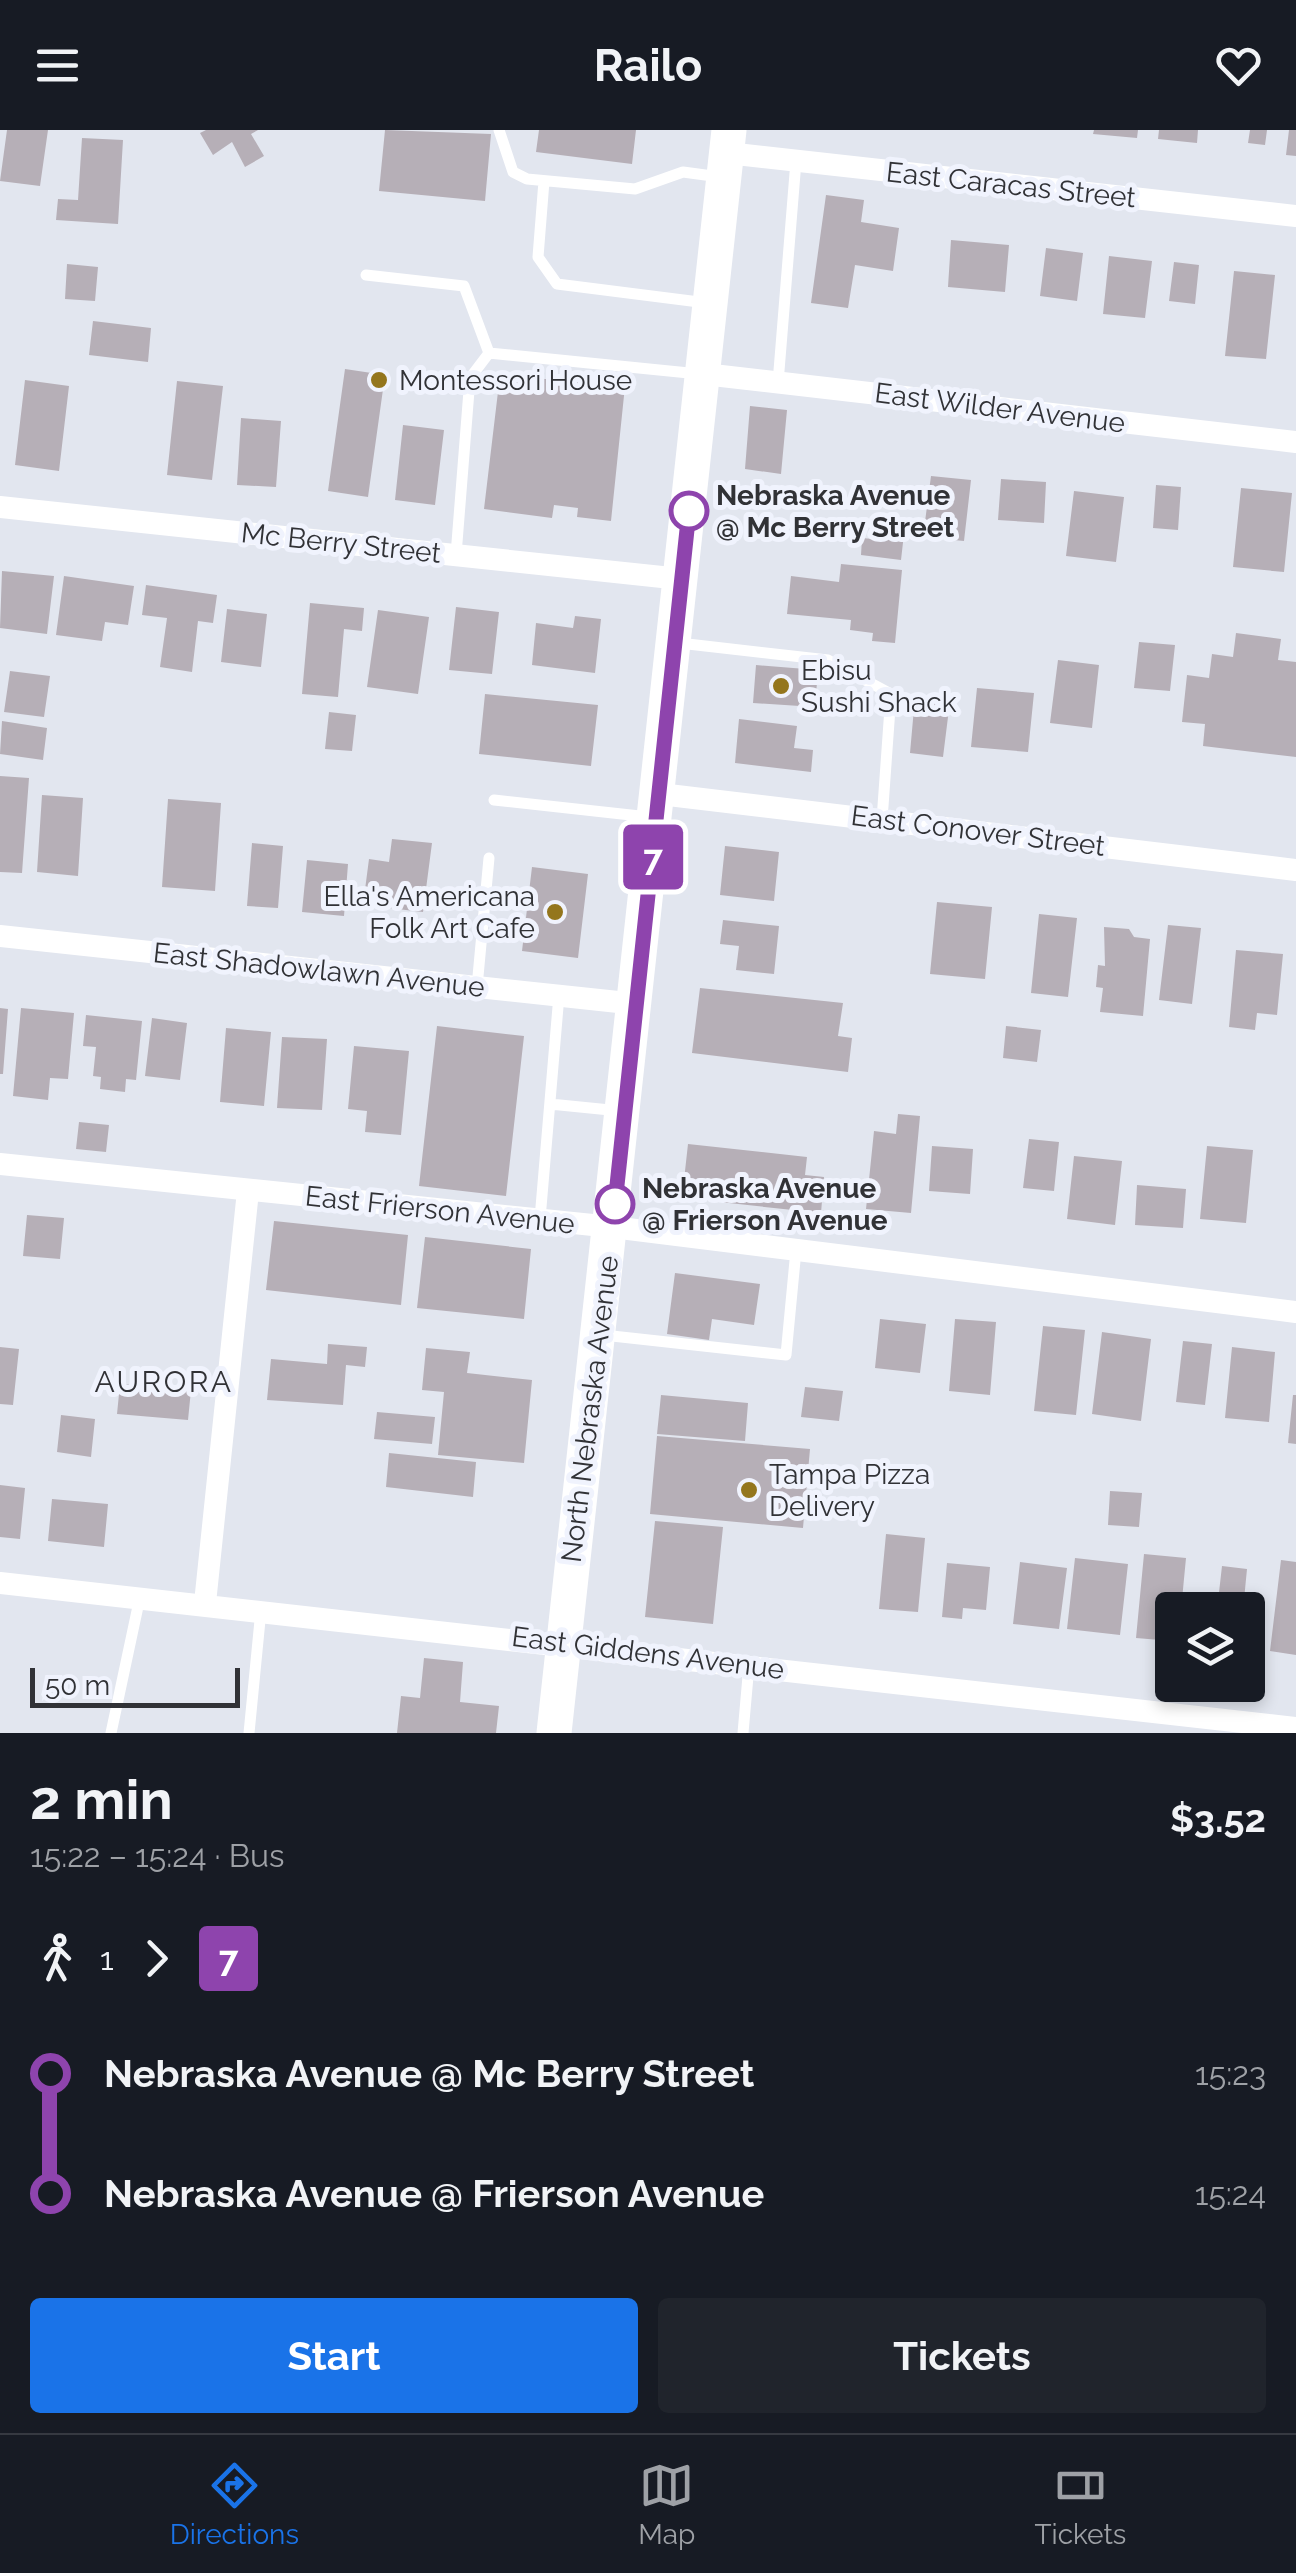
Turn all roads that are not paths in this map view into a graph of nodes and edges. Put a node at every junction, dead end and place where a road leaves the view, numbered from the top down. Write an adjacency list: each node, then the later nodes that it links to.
1 (499, 130): 4 (lane)
2 (727, 153): 3 (street, East Caracas Street); 4 (lane); 7 (main road, North Nebraska Avenue)
3 (796, 161): 5 (street, East Caracas Street); 10 (lane)
4 (544, 181): 7 (lane)
5 (1296, 216)
6 (366, 275): 8 (lane)
7 (711, 304): 9 (main road, North Nebraska Avenue)
8 (489, 352): 9 (lane); 13 (lane)
9 (704, 374): 10 (street, East Wilder Avenue); 14 (main road, North Nebraska Avenue)
10 (778, 382): 11 (street, East Wilder Avenue)
11 (1296, 442)
12 (0, 507): 13 (street, Mc Berry Street)
13 (456, 555): 14 (street, Mc Berry Street)
14 (681, 579): 15 (main road, North Nebraska Avenue)
15 (675, 643): 17 (main road, North Nebraska Avenue); 18 (lane)
16 (494, 800): 17 (lane)
17 (658, 806): 18 (street, East Conover Street); 24 (main road, North Nebraska Avenue)
18 (882, 820): 20 (street, East Conover Street)
19 (490, 858): 22 (lane)
20 (1296, 870)
21 (0, 936): 22 (street, East Shadowlawn Avenue)
22 (477, 987): 23 (street, East Shadowlawn Avenue)
23 (558, 996): 24 (street, East Shadowlawn Avenue); 25 (lane)
24 (637, 1004): 26 (main road, North Nebraska Avenue)
25 (550, 1104): 26 (lane); 29 (lane)
26 (625, 1111): 30 (main road, North Nebraska Avenue)
27 (0, 1164): 28 (street, East Frierson Avenue)
28 (248, 1190): 29 (street, East Frierson Avenue); 36 (street)
29 (540, 1220): 30 (street, East Frierson Avenue)
30 (612, 1226): 31 (street, East Frierson Avenue); 33 (main road, North Nebraska Avenue)
31 (796, 1250): 32 (street, East Frierson Avenue); 33 (lane)
32 (1296, 1312)
33 (598, 1334): 38 (main road, North Nebraska Avenue)
34 (0, 1582): 35 (street, East Giddens Avenue)
35 (140, 1597): 36 (street, East Giddens Avenue); 41 (lane)
36 (205, 1603): 37 (street, East Giddens Avenue)
37 (261, 1610): 38 (street, East Giddens Avenue); 42 (lane)
38 (563, 1643): 39 (street, East Giddens Avenue); 43 (main road, North Nebraska Avenue)
39 (750, 1665): 40 (street, East Giddens Avenue); 44 (lane)
40 (1296, 1728)
41 (111, 1733)
42 (250, 1733)
43 (554, 1733)
44 (744, 1733)

